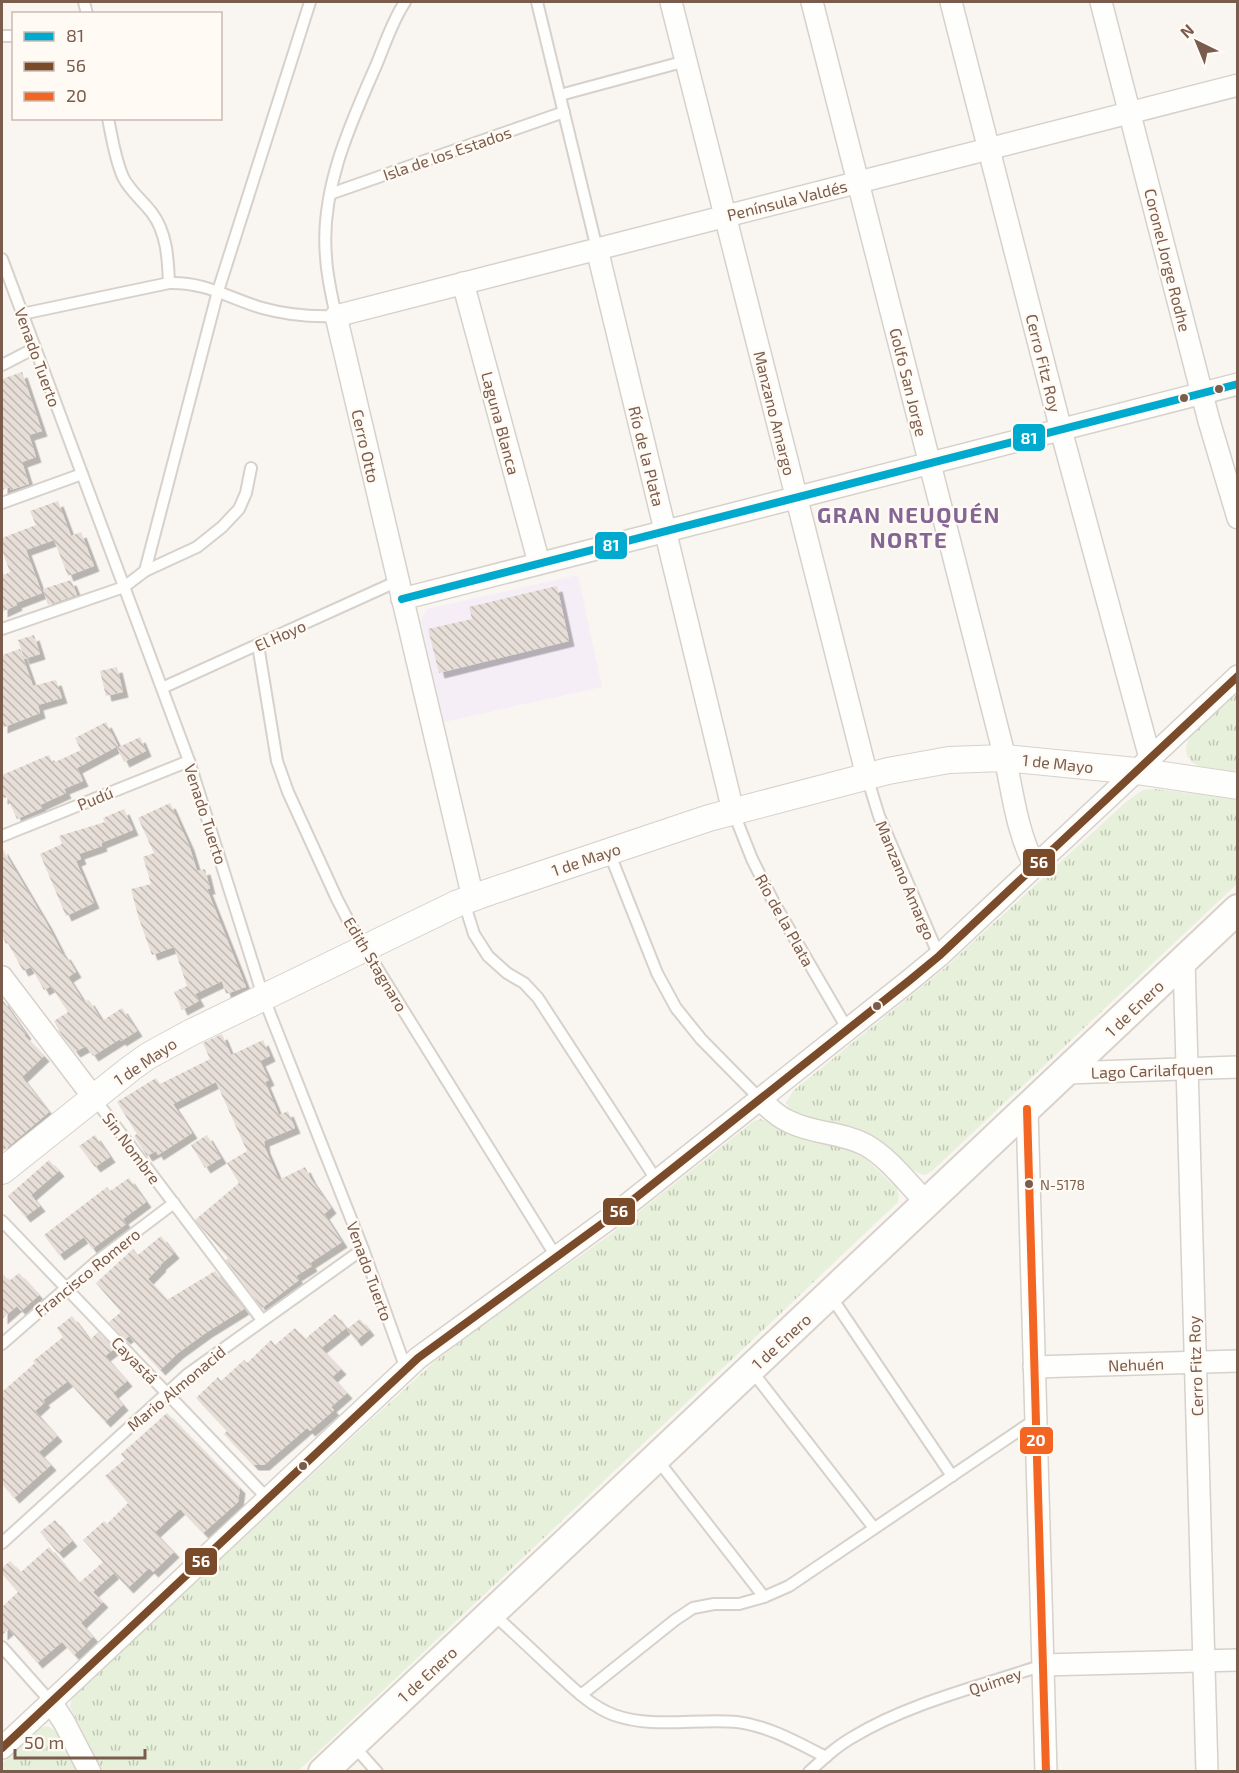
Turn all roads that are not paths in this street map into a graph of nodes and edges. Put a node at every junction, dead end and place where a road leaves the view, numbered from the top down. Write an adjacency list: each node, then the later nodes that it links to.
1 (310, 2): 22 (lane)
2 (405, 2): 16 (lane, Cerro Otto)
3 (537, 2): 10 (lane, Río de la Plata)
4 (671, 2): 8 (street, Manzano Amargo)
5 (812, 2): 15 (street, Golfo San Jorge)
6 (951, 2): 14 (street, Cerro Fitz Roy)
7 (1101, 2): 12 (street, Coronel Jorge Rodhe)
8 (686, 61): 10 (lane); 17 (street, Manzano Amargo)
9 (1238, 85): 12 (street, Península Valdés)
10 (560, 95): 11 (lane, Río de la Plata)
11 (564, 111): 16 (lane, Isla de los Estados); 18 (lane, Río de la Plata)
12 (1130, 112): 14 (street, Península Valdés); 28 (street, Coronel Jorge Rodhe)
13 (108, 120): 20 (lane)
14 (989, 148): 15 (street, Península Valdés); 29 (street, Cerro Fitz Roy)
15 (858, 182): 17 (street, Península Valdés); 30 (street, Golfo San Jorge)
16 (330, 194): 24 (lane, Cerro Otto)
17 (725, 216): 18 (street, Península Valdés); 33 (street, Manzano Amargo)
18 (597, 249): 21 (street, Península Valdés); 36 (street, Río de la Plata)
19 (2, 259): 23 (lane, Venado Tuerto)
20 (169, 283): 22 (lane); 23 (lane)
21 (464, 283): 24 (street, Península Valdés); 37 (street, Laguna Blanca)
22 (218, 291): 24 (lane); 38 (lane)
23 (22, 314): 25 (lane, Venado Tuerto)
24 (336, 316): 40 (street, Cerro Otto)
25 (35, 348): 26 (lane); 32 (lane, Venado Tuerto)
26 (2, 365)
27 (1238, 384): 28 (street, El Hoyo)
28 (1202, 393): 29 (street, El Hoyo); 35 (street, Coronel Jorge Rodhe)
29 (1061, 430): 30 (street, El Hoyo); 47 (street, Cerro Fitz Roy)
30 (930, 463): 33 (street, El Hoyo); 45 (street, Golfo San Jorge)
31 (251, 468): 38 (lane)
32 (82, 474): 34 (lane); 39 (lane, Venado Tuerto)
33 (796, 497): 36 (street, El Hoyo); 48 (street, Manzano Amargo)
34 (2, 503)
35 (1238, 518)
36 (665, 531): 37 (street, El Hoyo); 50 (street, Río de la Plata)
37 (539, 564): 40 (street, El Hoyo)
38 (145, 572): 39 (lane)
39 (124, 588): 41 (lane); 44 (lane, Venado Tuerto)
40 (400, 590): 42 (lane, El Hoyo); 54 (street, Cerro Otto)
41 (2, 629)
42 (258, 645): 44 (lane, El Hoyo); 56 (lane, Edith Stagnaro)
43 (1238, 676): 47 (street)
44 (162, 688): 46 (lane, Venado Tuerto)
45 (1005, 758): 47 (street, 1 de Mayo); 48 (street, 1 de Mayo); 53 (street, Golfo San Jorge)
46 (189, 760): 51 (lane, Pudú); 60 (lane, Venado Tuerto)
47 (1143, 764): 49 (street, 1 de Mayo); 53 (street)
48 (867, 776): 50 (street, 1 de Mayo); 57 (lane, Manzano Amargo)
49 (1238, 786)
50 (733, 811): 52 (street, 1 de Mayo); 61 (lane, Río de la Plata)
51 (2, 836)
52 (609, 851): 54 (street, 1 de Mayo); 66 (lane)
53 (1035, 866): 57 (street)
54 (469, 900): 56 (street, 1 de Mayo); 69 (lane)
55 (1238, 909): 58 (main road, 1 de Enero)
56 (366, 949): 60 (street, 1 de Mayo); 74 (lane, Edith Stagnaro)
57 (939, 956): 61 (street)
58 (1184, 960): 63 (street, Cerro Fitz Roy); 64 (main road, 1 de Enero)
59 (2, 977): 65 (street, Sin Nombre)
60 (263, 996): 65 (street, 1 de Mayo); 73 (lane, Venado Tuerto)
61 (848, 1030): 66 (street)
62 (1238, 1067): 63 (street, Lago Carilafquen)
63 (1187, 1069): 64 (street, Lago Carilafquen); 80 (street, Cerro Fitz Roy)
64 (1066, 1073): 67 (main road, 1 de Enero)
65 (94, 1098): 68 (street, 1 de Mayo); 70 (lane, Sin Nombre)
66 (760, 1099): 69 (street); 71 (street)
67 (1027, 1109): 71 (main road, 1 de Enero); 81 (street)
68 (2, 1171)
69 (657, 1181): 74 (street)
70 (174, 1203): 75 (lane, Francisco Romero); 77 (lane, Sin Nombre)
71 (927, 1203): 76 (main road, 1 de Enero)
72 (2, 1221): 75 (lane, Cayastá)
73 (363, 1249): 77 (lane, Mario Almonacid); 83 (lane, Venado Tuerto)
74 (557, 1258): 83 (street)
75 (66, 1288): 78 (lane, Francisco Romero); 84 (lane, Cayastá)
76 (830, 1294): 82 (main road, 1 de Enero); 87 (lane)
77 (262, 1320): 84 (lane, Mario Almonacid)
78 (2, 1344)
79 (1238, 1361): 80 (street, Nehuén)
80 (1195, 1363): 81 (street, Nehuén); 94 (street, Cerro Fitz Roy)
81 (1034, 1367): 85 (street)
82 (751, 1369): 86 (main road, 1 de Enero); 89 (lane)
83 (406, 1370): 88 (street)
84 (166, 1393): 88 (lane, Cayastá); 90 (lane, Mario Almonacid)
85 (1036, 1419): 87 (lane); 96 (street)
86 (656, 1458): 91 (lane); 92 (main road, 1 de Enero)
87 (952, 1476): 89 (lane)
88 (268, 1499): 98 (street)
89 (874, 1528): 91 (lane)
90 (2, 1543)
91 (764, 1597): 97 (lane)
92 (492, 1613): 97 (lane); 99 (main road, 1 de Enero)
93 (2, 1647): 98 (lane)
94 (1204, 1660): 95 (street, Quimey); 96 (street, Quimey); 107 (street, Cerro Fitz Roy)
95 (1238, 1660)
96 (1043, 1665): 101 (lane, Quimey); 106 (street)
97 (581, 1695): 101 (lane)
98 (51, 1702): 100 (street); 102 (street)
99 (352, 1744): 103 (main road, 1 de Enero); 104 (lane)
100 (2, 1748)
101 (826, 1757): 105 (lane, Quimey)
102 (90, 1772)
103 (323, 1772)
104 (377, 1772)
105 (809, 1772)
106 (1046, 1772)
107 (1207, 1772)

